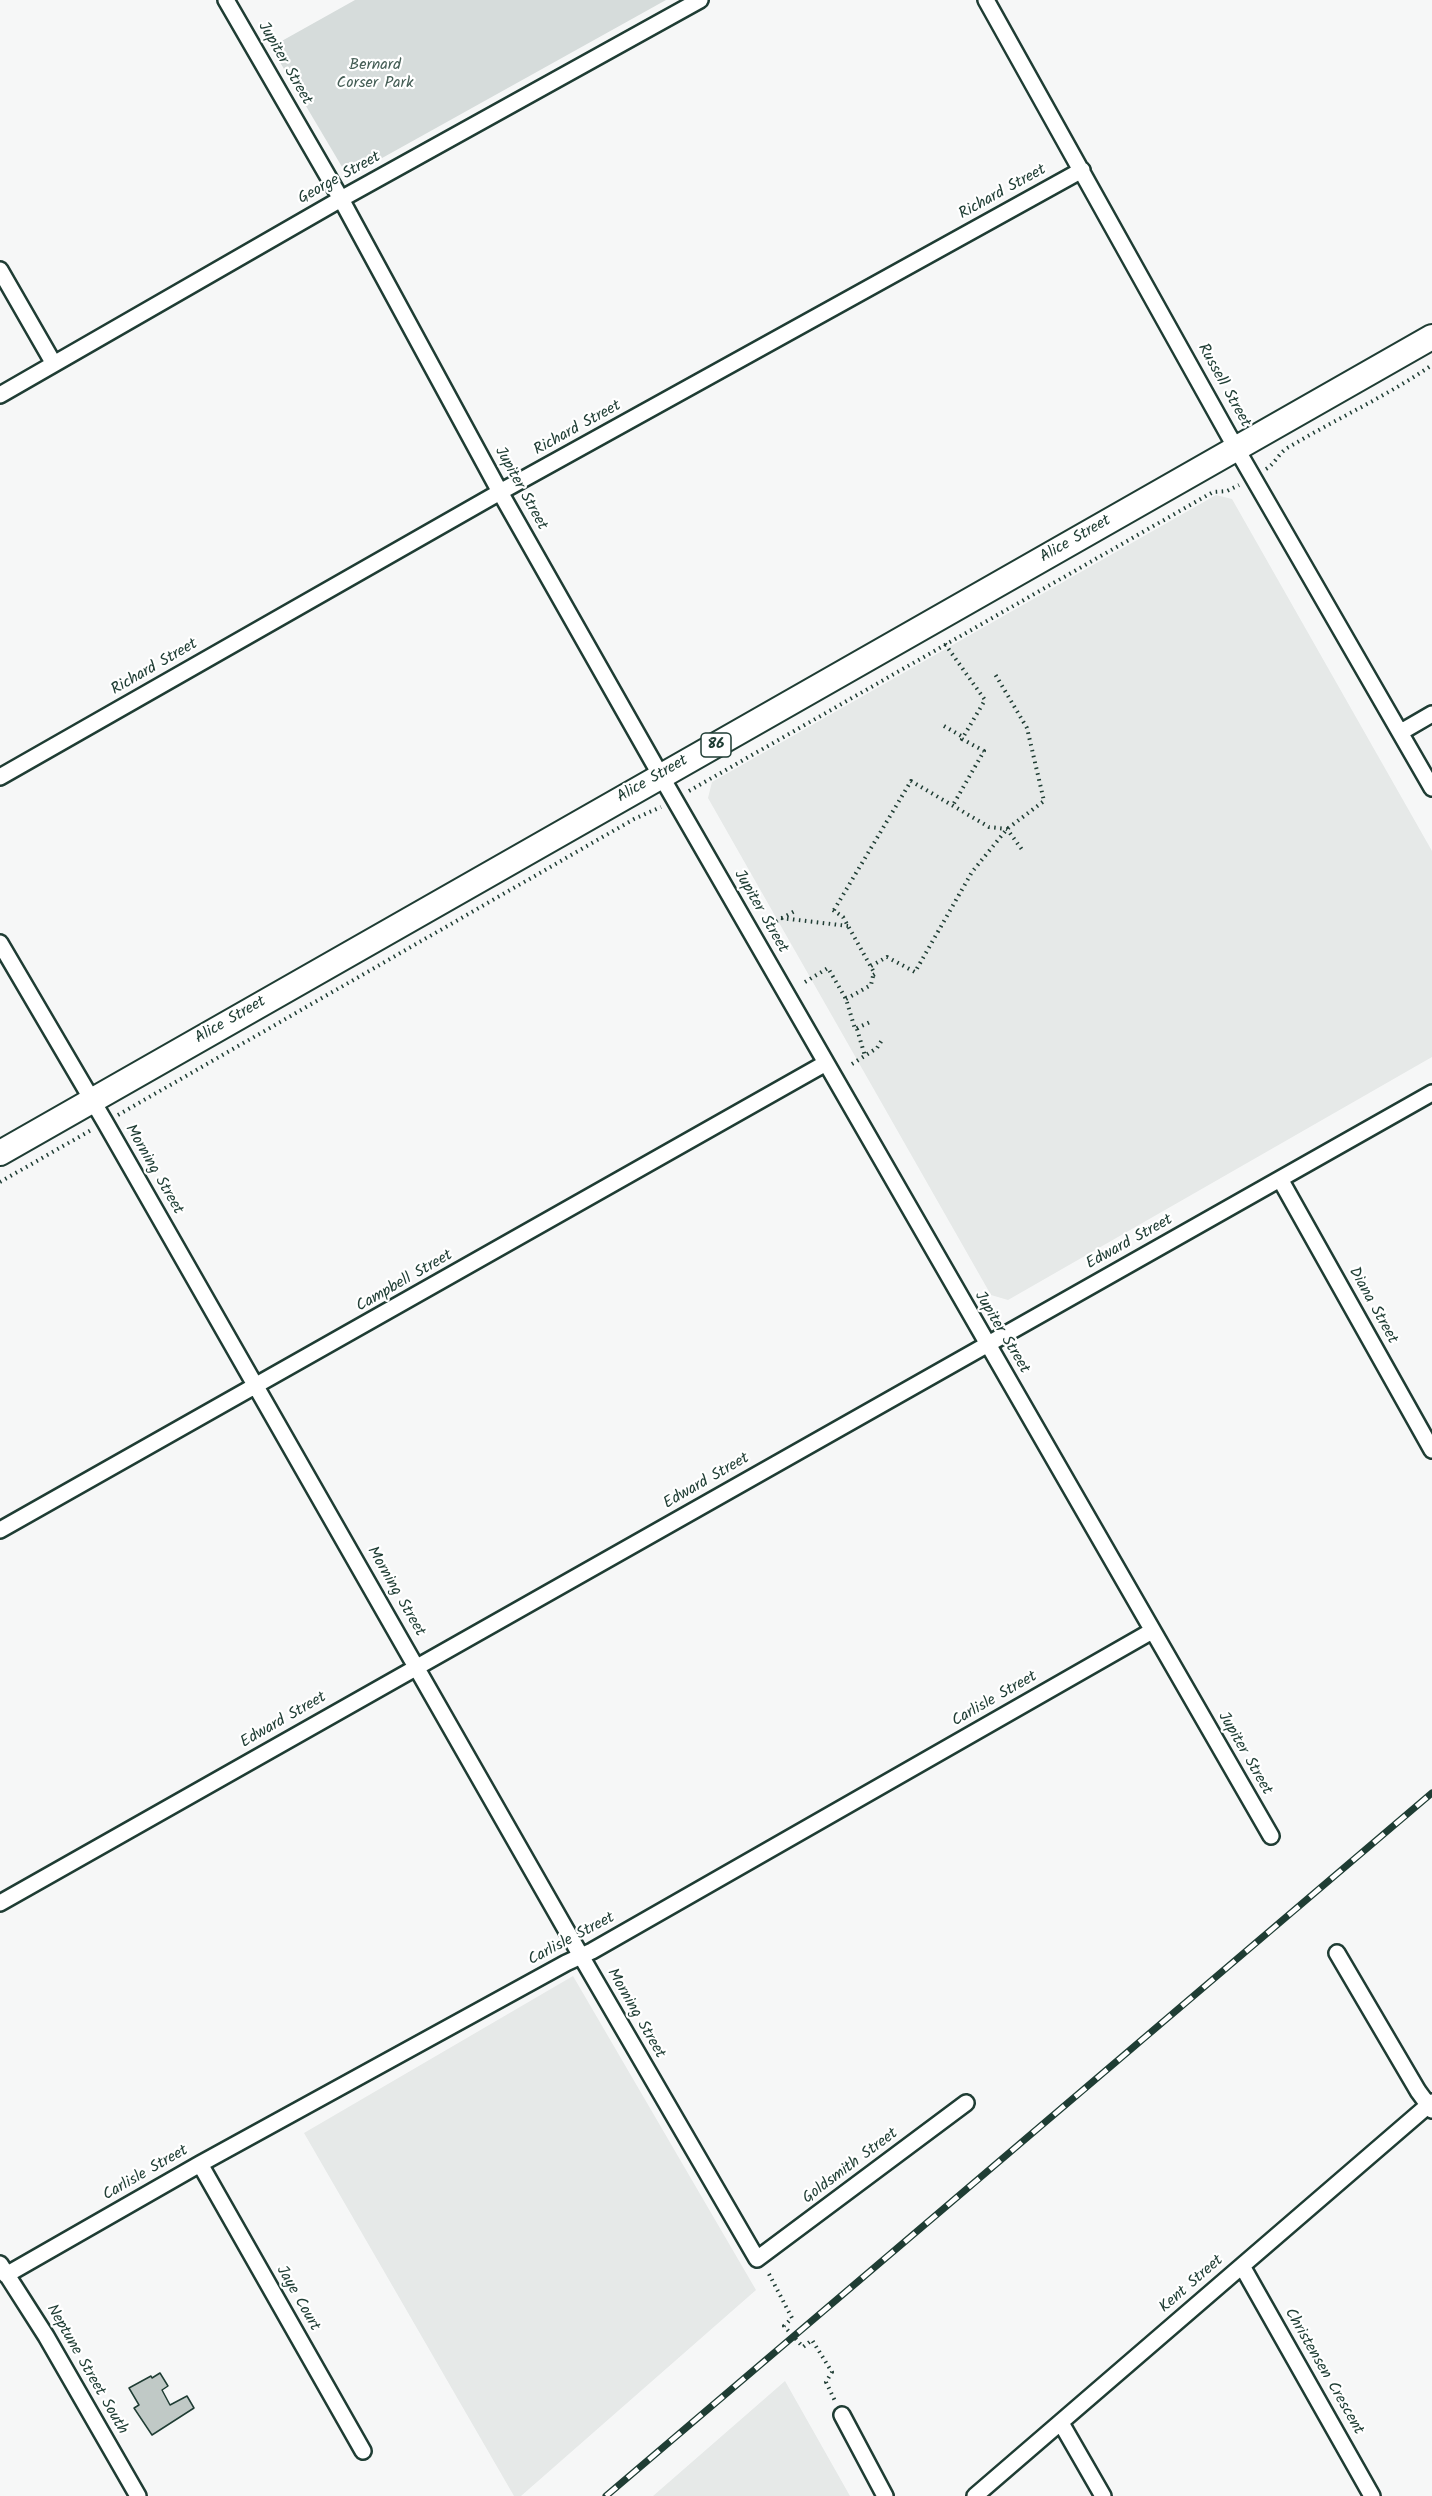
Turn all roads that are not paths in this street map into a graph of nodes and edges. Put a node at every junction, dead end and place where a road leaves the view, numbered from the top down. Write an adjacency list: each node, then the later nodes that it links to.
1 (226, 0): 5 (street, Jupiter Street)
2 (700, 0): 5 (street, George Street)
3 (986, 0): 4 (street, Russell Street)
4 (1082, 170): 10 (street, Russell Street); 11 (street, Richard Street)
5 (341, 199): 8 (street, George Street); 11 (street, Jupiter Street)
6 (0, 270): 8 (street)
7 (1432, 337): 10 (main road, Alice Street / 86)
8 (54, 363): 9 (street, George Street)
9 (0, 395)
10 (1237, 448): 13 (street, Russell Street); 14 (main road, Alice Street / 86)
11 (500, 492): 14 (street, Jupiter Street); 15 (street, Richard Street)
12 (1432, 714): 13 (street)
13 (1401, 732): 16 (street, Russell Street)
14 (661, 776): 18 (street, Jupiter Street); 20 (main road, Alice Street / 86)
15 (0, 777)
16 (1432, 788)
17 (0, 943): 20 (street, Morning Street)
18 (826, 1063): 23 (street, Jupiter Street); 24 (street, Campbell Street)
19 (1432, 1093): 22 (street, Edward Street)
20 (92, 1100): 21 (main road, Alice Street / 86); 24 (street, Morning Street)
21 (0, 1153)
22 (1280, 1179): 23 (street, Edward Street); 25 (street, Diana Street)
23 (988, 1344): 27 (street, Jupiter Street); 28 (street, Edward Street)
24 (256, 1385): 26 (street, Campbell Street); 28 (street, Morning Street)
25 (1432, 1450)
26 (0, 1530)
27 (1152, 1631): 29 (street, Jupiter Street); 32 (street, Carlisle Street)
28 (417, 1667): 30 (street, Edward Street); 32 (street, Morning Street)
29 (1271, 1836)
30 (0, 1903)
31 (1337, 1953): 34 (street)
32 (581, 1956): 35 (street, Carlisle Street); 36 (street, Morning Street)
33 (966, 2103): 36 (street, Goldsmith Street)
34 (1431, 2106): 37 (street, Kent Street)
35 (200, 2164): 38 (street, Carlisle Street); 41 (street, Jaye Court)
36 (757, 2259)
37 (1242, 2266): 40 (street, Kent Street); 46 (street, Christensen Crescent)
38 (3, 2270): 42 (street, Neptune Street South)
39 (842, 2415): 43 (street)
40 (1061, 2423): 44 (street, Kent Street); 45 (street)
41 (363, 2451)
42 (138, 2496)
43 (885, 2496)
44 (975, 2496)
45 (1103, 2496)
46 (1372, 2496)

